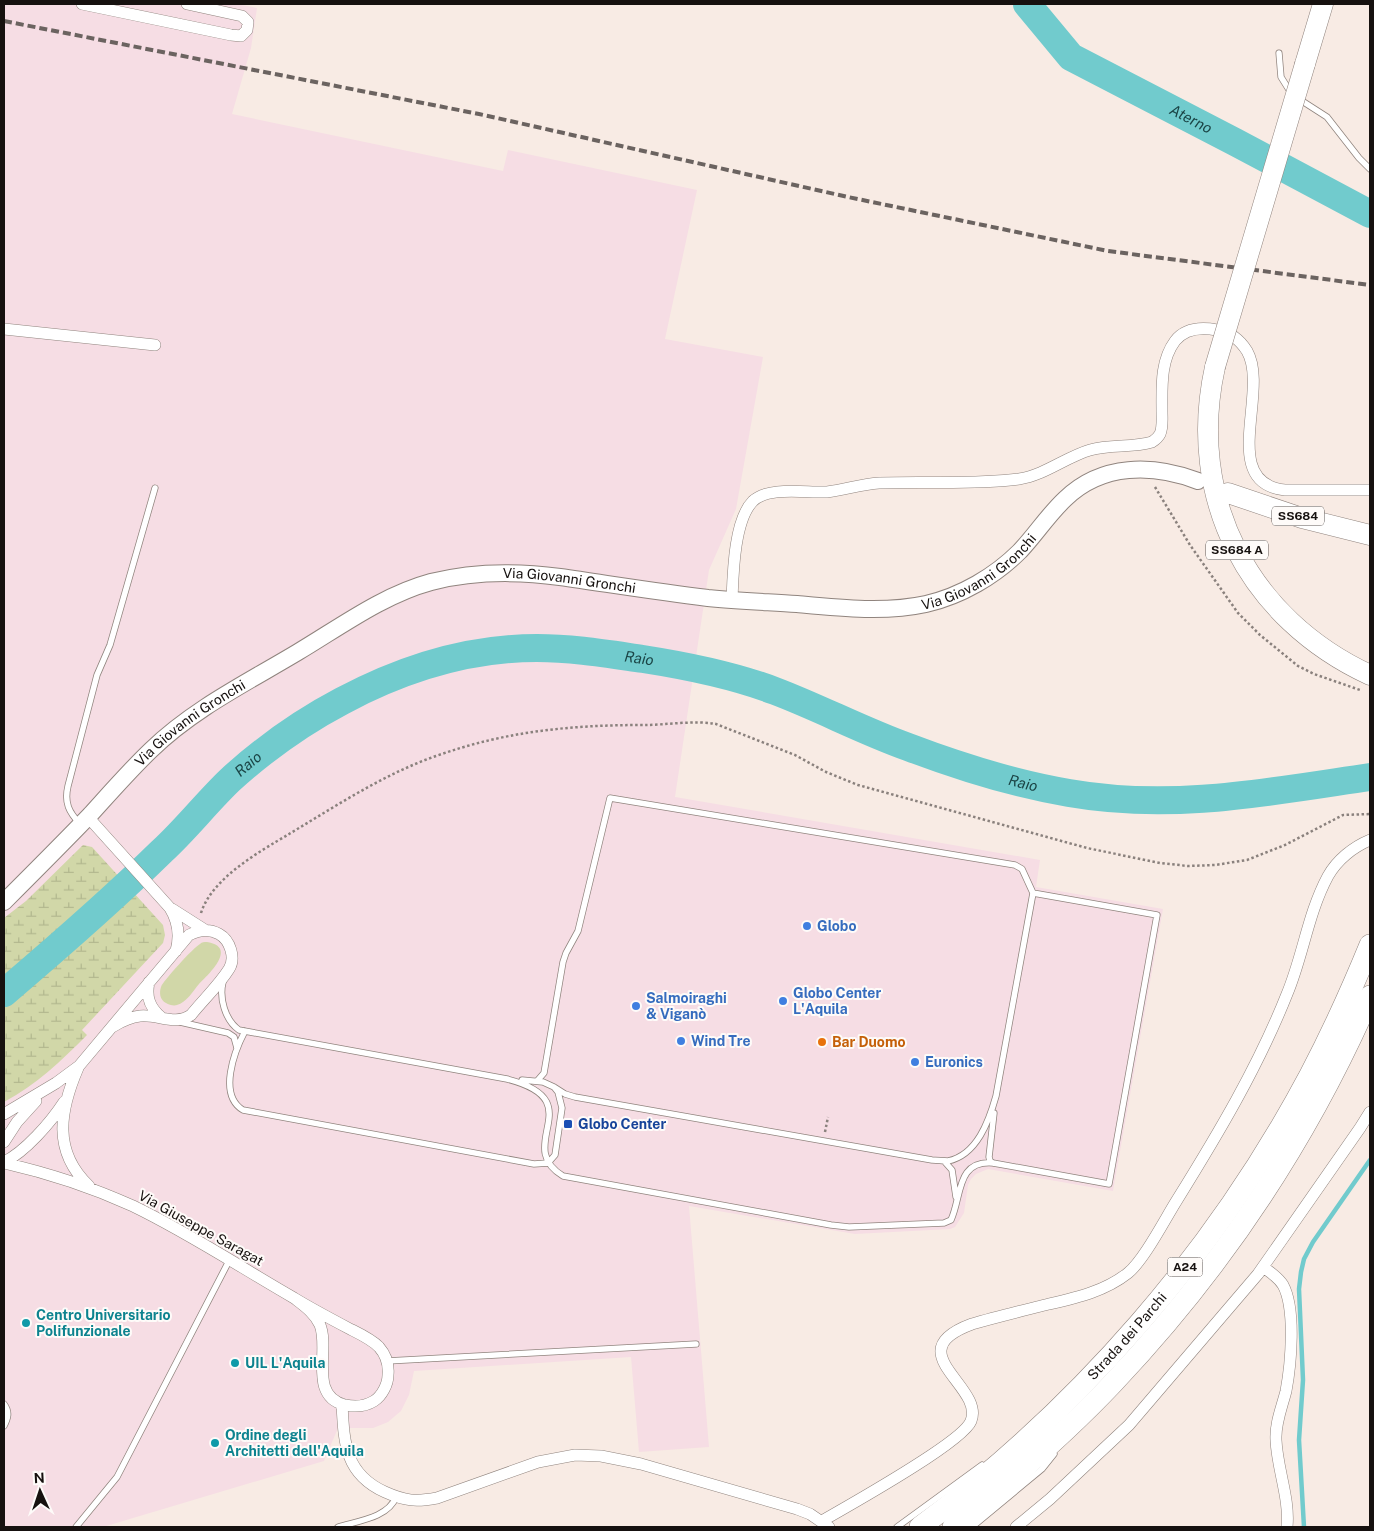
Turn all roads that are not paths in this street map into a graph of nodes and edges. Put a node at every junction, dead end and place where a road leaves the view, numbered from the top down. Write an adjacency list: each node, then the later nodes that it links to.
1 (82, 4): 2 (street)
2 (187, 4)
3 (1323, 4): 14 (highway, SS684 A, bridge)
4 (1279, 53): 5 (lane)
5 (1370, 170)
6 (4, 329): 7 (street)
7 (156, 345)
8 (1198, 481): 13 (main road, Via Giovanni Gronchi)
9 (155, 488): 15 (lane)
10 (1370, 490): 13 (street)
11 (1228, 493): 12 (highway, SS684)
12 (1370, 535)
13 (732, 600): 15 (main road, Via Giovanni Gronchi)
14 (1366, 683)
15 (85, 820): 18 (main road, Via Giovanni Gronchi); 19 (street)
16 (1370, 840): 65 (street)
17 (1033, 893): 34 (lane); 38 (lane); 45 (lane)
18 (4, 902)
19 (170, 908): 20 (street); 22 (street)
20 (202, 929): 22 (street, Via Giuseppe Saragat); 23 (street)
21 (1370, 945): 59 (highway, Strada dei Parchi / A24)
22 (176, 951): 24 (street, Via Giuseppe Saragat)
23 (229, 969): 27 (street); 29 (lane)
24 (149, 982): 26 (street); 28 (street, Via Giuseppe Saragat)
25 (1370, 996): 55 (highway, Strada dei Parchi / A24)
26 (161, 1017): 27 (street, Via Giuseppe Saragat); 28 (street, Via Giuseppe Saragat)
27 (173, 1020): 30 (lane)
28 (114, 1026): 32 (street, Via Giuseppe Saragat)
29 (245, 1031): 30 (lane); 31 (lane); 33 (lane)
30 (225, 1032): 31 (lane)
31 (237, 1048): 46 (lane)
32 (79, 1066): 35 (street, Via Giuseppe Saragat); 37 (street, Via Giuseppe Saragat)
33 (507, 1079): 34 (lane); 44 (lane)
34 (537, 1081): 36 (lane)
35 (56, 1084): 40 (street, Via Giuseppe Saragat); 41 (street, Via Giuseppe Saragat)
36 (554, 1087): 42 (lane); 44 (lane)
37 (68, 1094): 43 (street, Via Giuseppe Saragat); 48 (street, Via Giuseppe Saragat)
38 (996, 1096): 42 (lane); 45 (lane)
39 (1370, 1112): 51 (street)
40 (4, 1114)
41 (4, 1142)
42 (944, 1161): 49 (lane)
43 (4, 1162): 48 (street, Via Giuseppe Saragat)
44 (548, 1163): 46 (lane); 47 (lane)
45 (993, 1163): 49 (lane)
46 (534, 1164): 47 (lane)
47 (555, 1172): 49 (lane)
48 (92, 1189): 50 (street, Via Giuseppe Saragat)
49 (956, 1205)
50 (230, 1259): 52 (street, Via Giuseppe Saragat); 66 (lane)
51 (1263, 1267): 72 (street); 73 (street)
52 (294, 1298): 54 (street, Via Giuseppe Saragat); 57 (street, Via Giuseppe Saragat)
53 (696, 1344): 54 (lane)
54 (387, 1361): 57 (street)
55 (1114, 1382): 60 (lane); 70 (highway, Strada dei Parchi / A24)
56 (4, 1404): 58 (lane)
57 (342, 1404): 64 (street)
58 (4, 1426)
59 (1040, 1426): 62 (lane); 69 (highway, Strada dei Parchi / A24)
60 (1066, 1440)
61 (1060, 1447): 71 (lane)
62 (1000, 1453)
63 (991, 1459): 68 (lane)
64 (396, 1497): 65 (street); 67 (lane)
65 (826, 1524)
66 (76, 1527)
67 (338, 1527)
68 (897, 1527)
69 (920, 1527)
70 (953, 1527)
71 (972, 1527)
72 (1016, 1527)
73 (1287, 1527)

